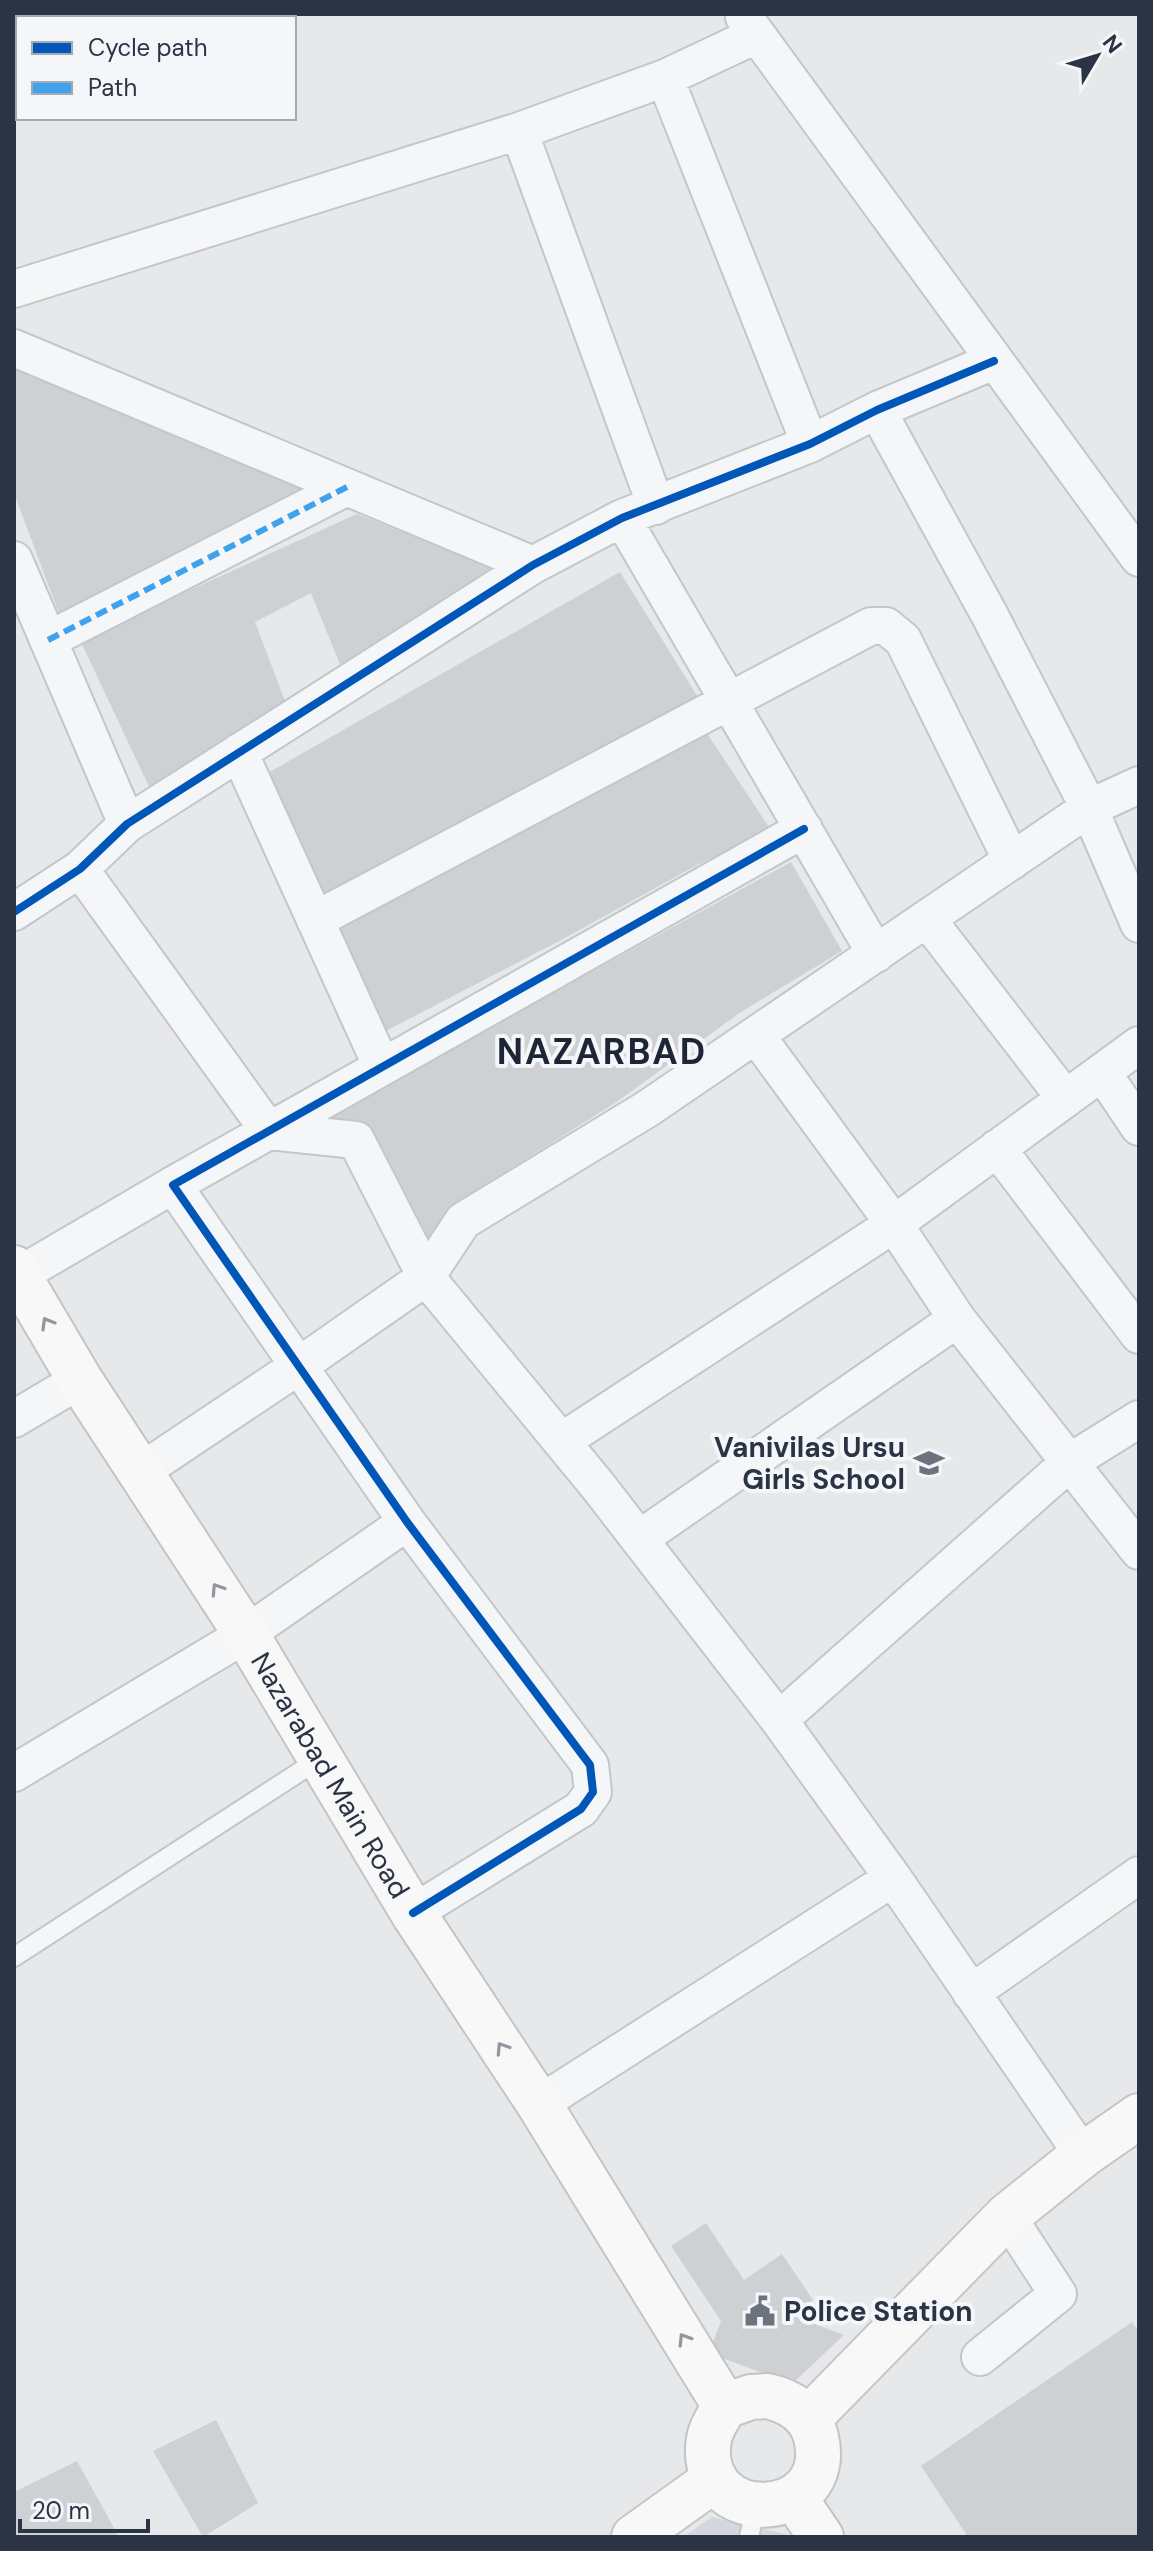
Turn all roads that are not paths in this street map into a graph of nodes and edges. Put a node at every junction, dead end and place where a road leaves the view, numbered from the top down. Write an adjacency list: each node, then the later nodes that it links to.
1 (749, 24): 2 (street); 6 (street)
2 (665, 78): 3 (street); 8 (street)
3 (519, 131): 4 (street); 10 (street)
4 (14, 289)
5 (14, 348): 9 (street)
6 (994, 361): 7 (street); 12 (street)
7 (877, 410): 8 (street); 19 (street)
8 (810, 444): 10 (street)
9 (347, 487): 14 (street); 15 (street)
10 (656, 506): 11 (street)
11 (622, 518): 14 (street); 16 (street)
12 (1139, 558)
13 (14, 560): 15 (street)
14 (533, 565): 17 (street)
15 (48, 640): 20 (street)
16 (728, 701): 21 (street); 22 (street); 26 (street)
17 (239, 752): 20 (street); 26 (street)
18 (1139, 785): 19 (street)
19 (1089, 808): 22 (street); 27 (street)
20 (127, 824): 23 (street)
21 (804, 829): 28 (street); 31 (street)
22 (1012, 861): 25 (street)
23 (80, 869): 24 (street); 35 (street)
24 (14, 912)
25 (927, 919): 28 (street); 33 (street)
26 (315, 920): 31 (street)
27 (1139, 924)
28 (876, 954): 29 (street)
29 (756, 1035): 38 (street); 40 (street)
30 (1139, 1045): 32 (street)
31 (382, 1067): 35 (street)
32 (1102, 1072): 33 (street); 34 (street)
33 (1065, 1098): 36 (street)
34 (1139, 1127)
35 (269, 1131): 37 (street); 40 (street)
36 (997, 1148): 38 (street); 42 (street)
37 (173, 1185): 39 (street); 43 (street)
38 (894, 1224): 41 (street); 47 (street)
39 (16, 1271): 44 (main road, Nazarabad Main Road, one-way to 39)
40 (426, 1277): 43 (street); 47 (street)
41 (957, 1319): 48 (street); 51 (street)
42 (1139, 1335)
43 (300, 1365): 49 (street); 50 (street)
44 (80, 1380): 45 (street); 49 (main road, Nazarabad Main Road)
45 (14, 1419)
46 (1139, 1419): 48 (street)
47 (562, 1441): 51 (street)
48 (1070, 1462): 52 (street); 54 (street)
49 (140, 1472): 53 (main road, Nazarabad Main Road, one-way to 49)
50 (407, 1522): 53 (street); 59 (street)
51 (639, 1539): 54 (street)
52 (1139, 1551)
53 (246, 1634): 55 (main road, Nazarabad Main Road); 56 (street)
54 (779, 1720): 58 (street)
55 (321, 1758): 59 (main road, Nazarabad Main Road); 60 (lane)
56 (16, 1766)
57 (1139, 1875): 61 (street)
58 (893, 1878): 61 (street); 62 (street)
59 (413, 1913): 62 (main road, Nazarabad Main Road, one-way to 59)
60 (14, 1957)
61 (971, 1993): 64 (street)
62 (539, 2104): 67 (main road, Nazarabad Main Road, one-way to 62)
63 (1139, 2116): 64 (main road)
64 (1083, 2155): 65 (main road)
65 (1007, 2216): 66 (street); 68 (main road)
66 (980, 2357)
67 (725, 2406): 68 (main road); 69 (main road)
68 (808, 2419): 70 (main road)
69 (715, 2479): 70 (main road); 71 (main road)
70 (766, 2513): 72 (main road)
71 (634, 2537)
72 (821, 2537)

